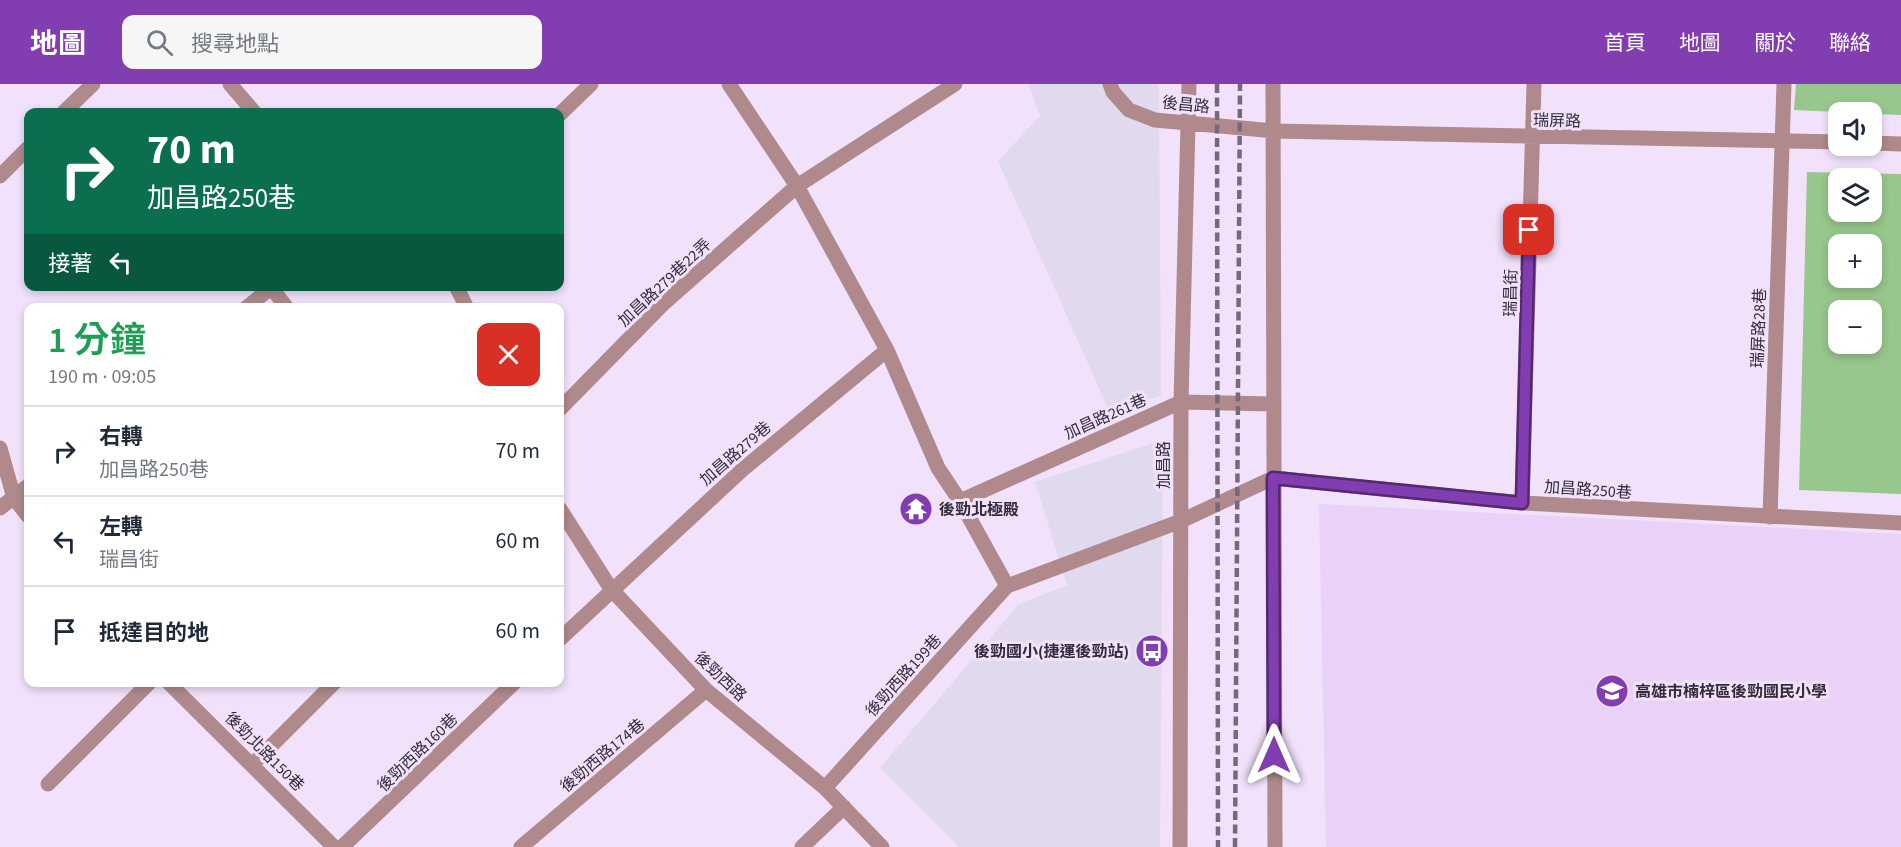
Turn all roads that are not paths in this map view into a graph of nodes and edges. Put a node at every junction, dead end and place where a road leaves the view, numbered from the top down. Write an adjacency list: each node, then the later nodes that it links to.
1 (93, 84): 11 (street)
2 (230, 84): 12 (street)
3 (591, 84): 13 (street)
4 (729, 84): 23 (street)
5 (955, 84): 23 (street, 加昌路279巷22弄)
6 (1110, 84): 14 (street, 後昌路)
7 (1189, 84): 14 (street, 加昌路)
8 (1274, 84): 15 (street)
9 (1534, 84): 16 (street, 瑞昌街)
10 (1784, 84): 17 (street, 瑞屏路28巷)
11 (68, 108)
12 (251, 108)
13 (564, 110)
14 (1190, 123): 15 (street, 後昌路); 29 (street, 加昌路)
15 (1274, 131): 16 (street, 瑞屏路); 30 (street)
16 (1532, 138): 17 (street, 瑞屏路); 37 (street, 瑞昌街)
17 (1782, 141): 18 (street, 瑞屏路); 41 (street, 瑞屏路28巷)
18 (1828, 142)
19 (1882, 143): 20 (street)
20 (1901, 144)
21 (24, 152): 22 (street)
22 (0, 176)
23 (797, 186): 28 (street); 31 (street, 加昌路279巷22弄)
24 (266, 291): 26 (street)
25 (274, 291): 27 (street)
26 (252, 303)
27 (283, 303)
28 (887, 350): 36 (street); 45 (street, 加昌路279巷)
29 (1181, 402): 30 (street, 加昌路261巷); 36 (street, 加昌路261巷); 42 (street, 加昌路)
30 (1274, 404): 33 (street)
31 (564, 405)
32 (0, 448): 35 (street)
33 (1273, 478): 37 (street, 加昌路250巷); 42 (street); 62 (street)
34 (24, 489): 35 (street)
35 (14, 498): 38 (street); 39 (street)
36 (960, 501): 44 (street)
37 (1522, 503): 41 (street, 加昌路250巷)
38 (0, 508)
39 (24, 511)
40 (564, 516): 45 (street, 後勁西路)
41 (1770, 517): 43 (street, 加昌路250巷)
42 (1181, 521): 44 (street); 61 (street, 加昌路)
43 (1901, 523)
44 (1007, 586): 54 (street, 後勁西路199巷)
45 (611, 589): 46 (street); 51 (street, 後勁西路)
46 (564, 635)
47 (145, 687): 53 (street)
48 (173, 687): 52 (street, 後勁北路150巷)
49 (330, 687): 52 (street)
50 (510, 687): 57 (street, 後勁西路160巷)
51 (706, 690): 54 (street, 後勁西路); 58 (street, 後勁西路174巷)
52 (253, 764): 56 (street, 後勁北路150巷)
53 (48, 784)
54 (825, 788): 55 (street, 後勁西路)
55 (844, 807): 59 (street); 60 (street, 後勁西路)
56 (334, 847)
57 (342, 847)
58 (521, 847)
59 (802, 847)
60 (882, 847)
61 (1180, 847)
62 (1275, 847)

